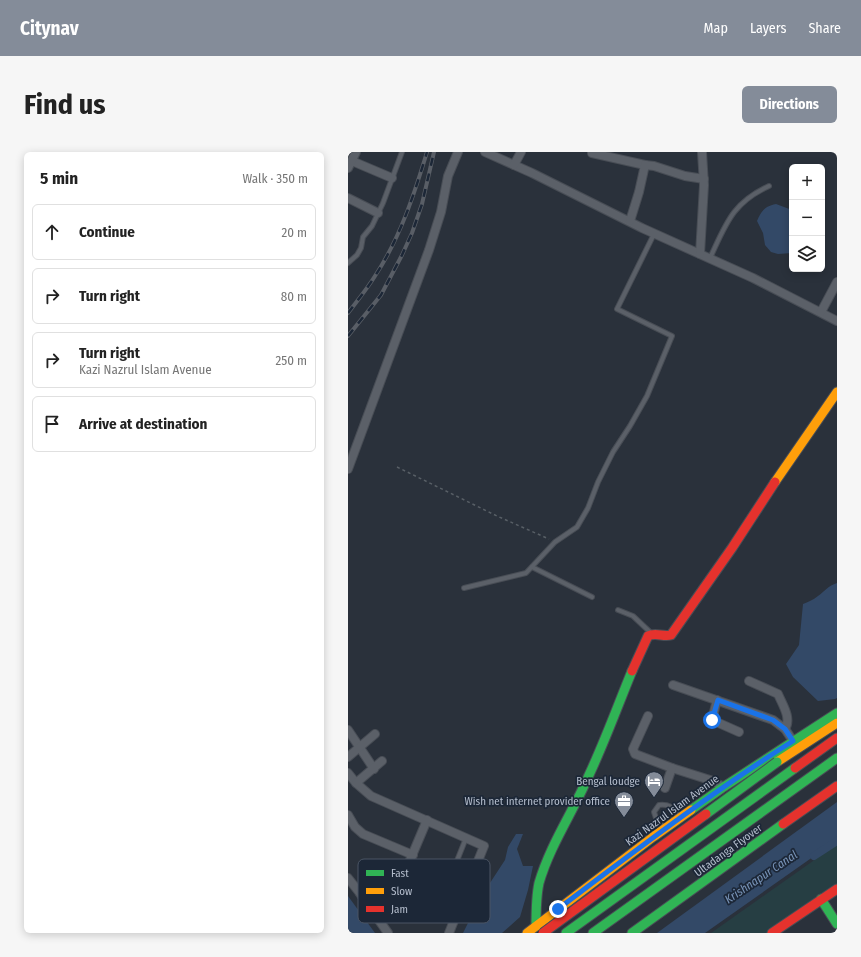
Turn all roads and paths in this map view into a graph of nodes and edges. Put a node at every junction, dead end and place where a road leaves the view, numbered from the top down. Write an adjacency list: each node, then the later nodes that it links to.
1 (356, 152): 8 (street)
2 (402, 152): 11 (lane)
3 (458, 152): 25 (street)
4 (485, 152): 9 (street)
5 (521, 152): 9 (street)
6 (702, 152): 12 (street)
7 (592, 153): 10 (street)
8 (350, 164): 11 (street)
9 (514, 165): 16 (street)
10 (645, 165): 12 (street); 16 (street)
11 (392, 178): 15 (lane)
12 (704, 179): 18 (street)
13 (769, 186): 19 (lane)
14 (348, 198): 15 (street)
15 (378, 213): 20 (lane)
16 (630, 221): 17 (street)
17 (654, 233): 18 (street); 28 (lane)
18 (700, 254): 19 (street)
19 (710, 258): 22 (street)
20 (348, 263)
21 (837, 282): 22 (street)
22 (821, 312): 23 (street)
23 (837, 321)
24 (837, 392): 33 (main road)
25 (351, 451): 27 (street)
26 (398, 467): 28 (path)
27 (348, 469)
28 (555, 542): 29 (lane)
29 (532, 567): 30 (lane); 31 (lane)
30 (464, 588)
31 (592, 597)
32 (618, 610): 33 (lane)
33 (652, 634): 74 (main road)
34 (749, 682): 40 (street)
35 (673, 685): 36 (street)
36 (718, 700): 40 (street); 42 (street)
37 (837, 713): 45 (main road, Kazi Nazrul Islam Avenue)
38 (648, 716): 50 (street)
39 (837, 722): 79 (main road, bridge)
40 (785, 729): 45 (street)
41 (348, 730): 46 (street)
42 (739, 732)
43 (376, 734): 46 (street)
44 (837, 738): 75 (main road)
45 (793, 741): 55 (main road, Kazi Nazrul Islam Avenue)
46 (360, 747): 47 (street); 51 (street)
47 (348, 757)
48 (837, 758): 81 (main road)
49 (382, 762): 51 (street)
50 (672, 768): 55 (street); 56 (street)
51 (374, 769): 53 (street)
52 (348, 773): 53 (street)
53 (356, 783): 59 (street)
54 (837, 786): 82 (main road, Ultadanga Flyover)
55 (724, 787): 58 (main road, Kazi Nazrul Islam Avenue)
56 (665, 788)
57 (348, 815): 62 (street)
58 (680, 819): 60 (main road, Kazi Nazrul Islam Avenue); 60 (lane)
59 (427, 820): 61 (street); 62 (street)
60 (666, 829): 70 (main road, Kazi Nazrul Islam Avenue)
61 (467, 837): 64 (lane); 65 (street)
62 (413, 855): 63 (street)
63 (411, 859)
64 (458, 859)
65 (480, 859)
66 (348, 878): 67 (street)
67 (358, 891)
68 (836, 893): 69 (main road)
69 (821, 900): 73 (main road); 83 (main road)
70 (558, 909): 74 (main road, Kazi Nazrul Islam Avenue); 75 (main road)
71 (381, 923): 76 (street)
72 (453, 923): 77 (street)
73 (837, 924)
74 (536, 926): 78 (main road, Kazi Nazrul Islam Avenue)
75 (576, 930): 80 (main road)
76 (388, 933)
77 (449, 933)
78 (527, 933)
79 (543, 933)
80 (566, 933)
81 (593, 933)
82 (632, 933)
83 (772, 933)

